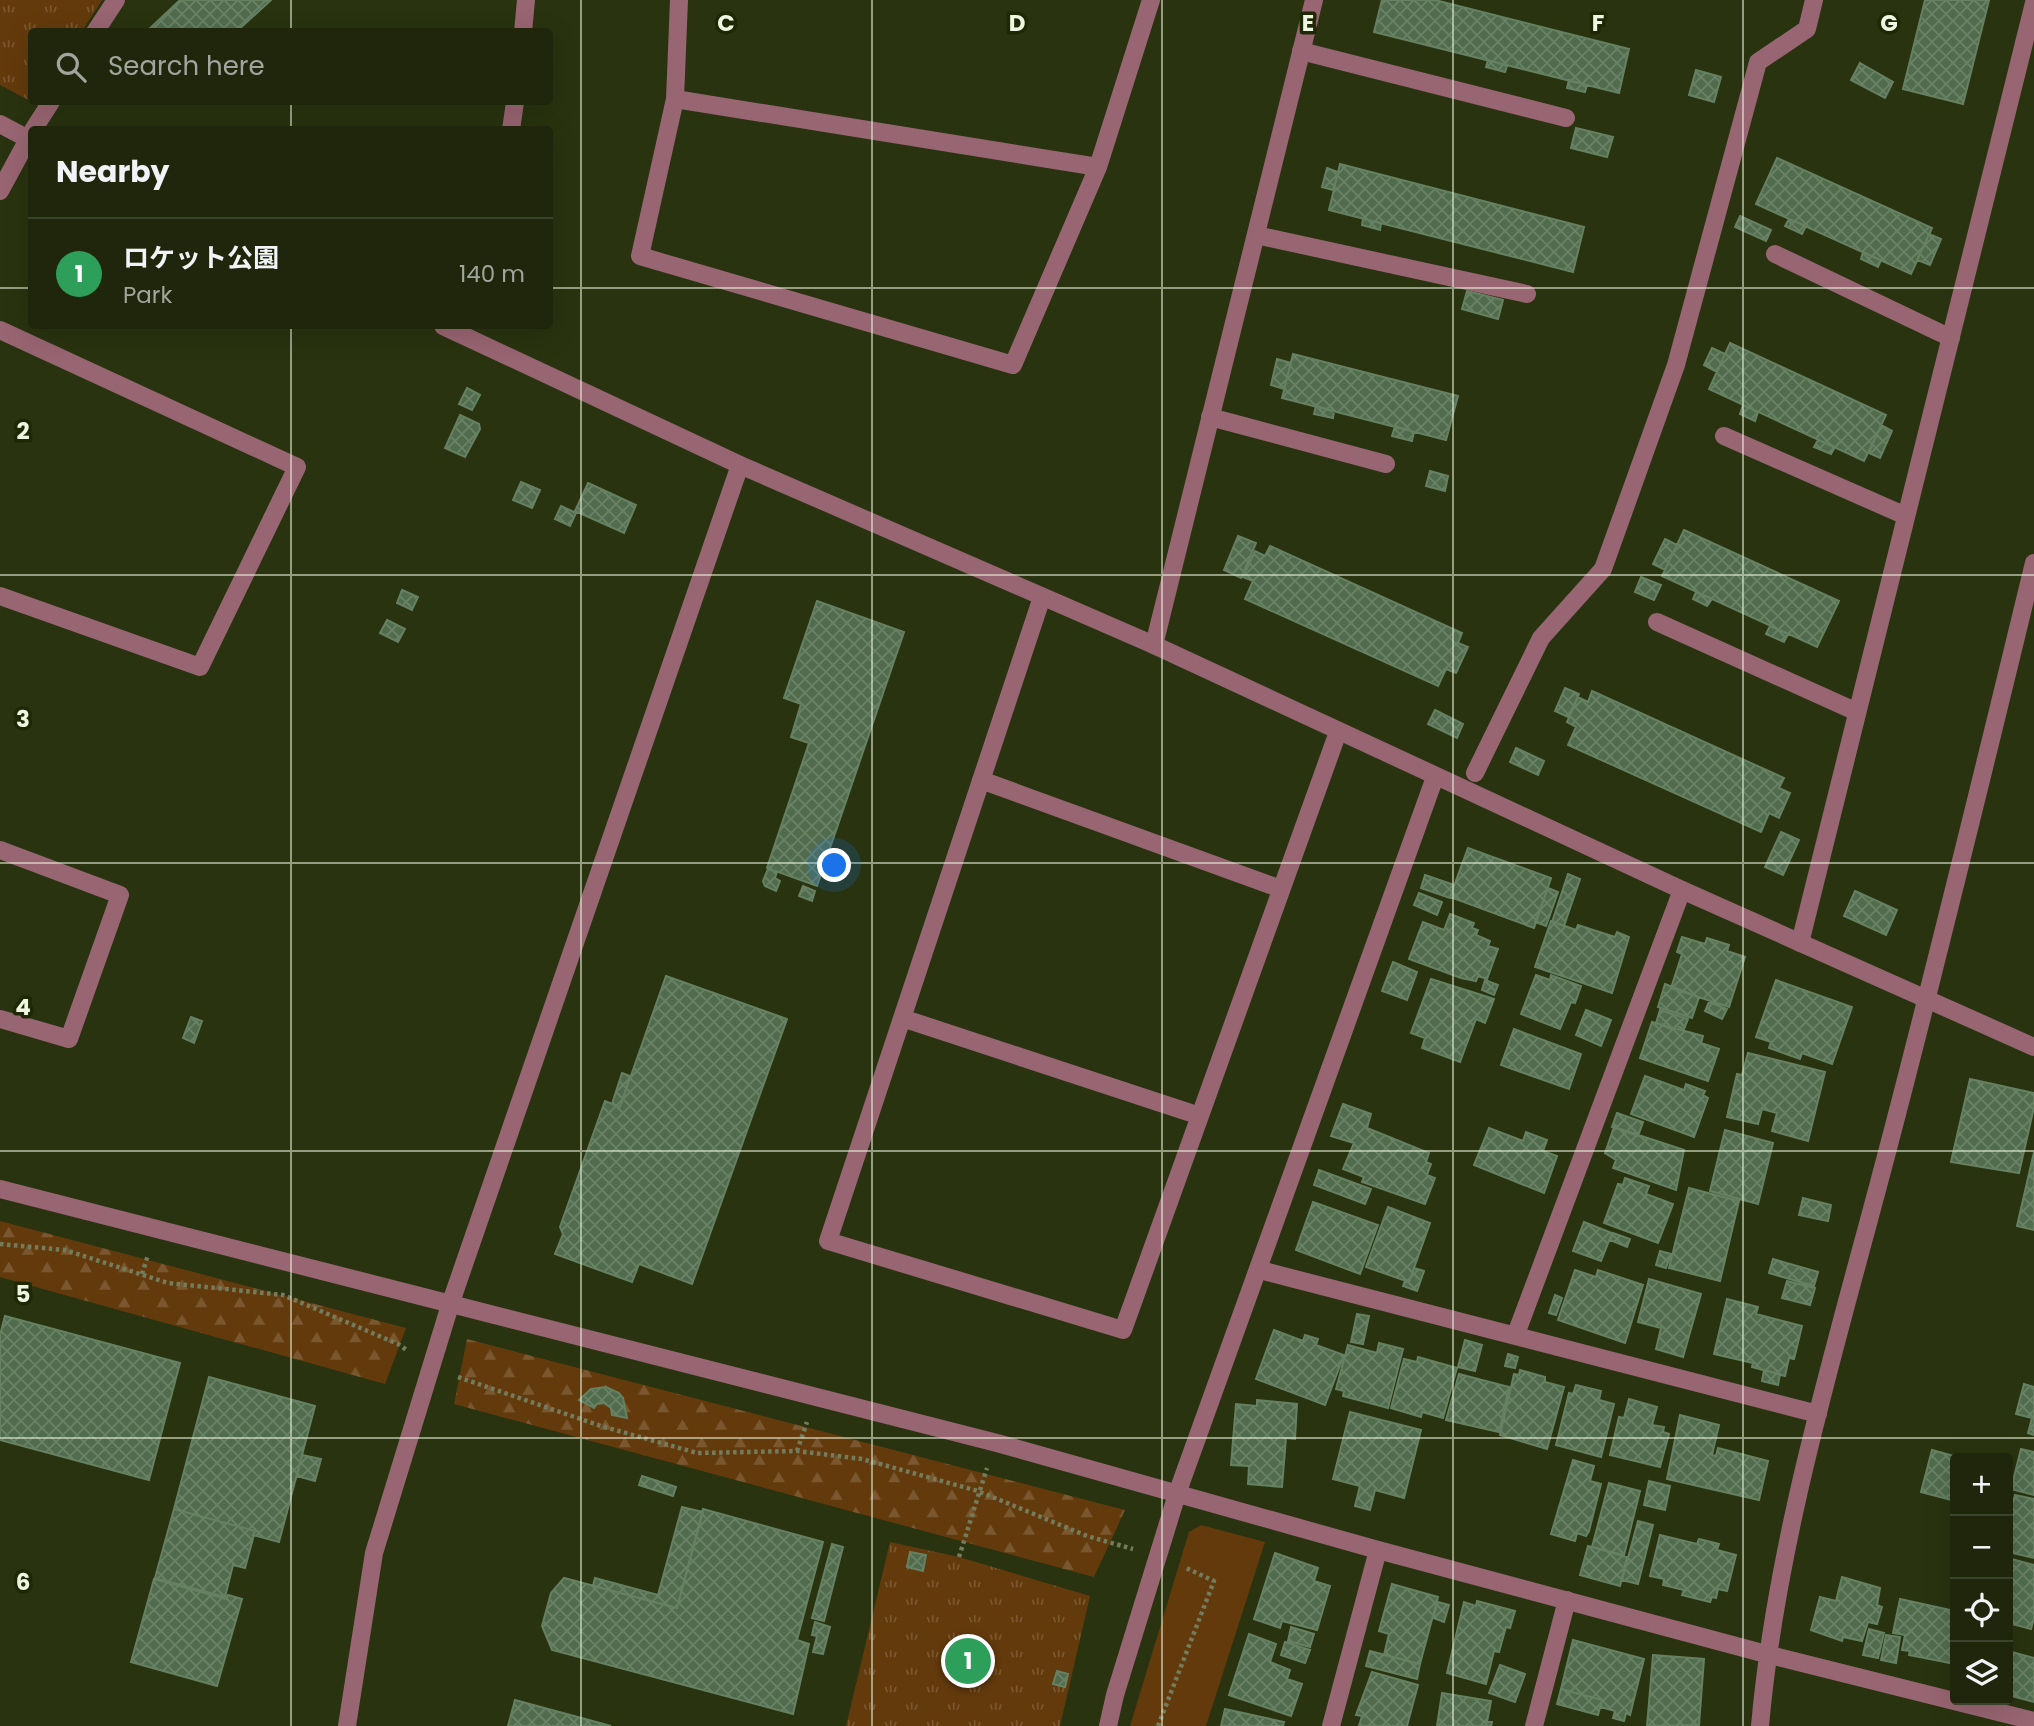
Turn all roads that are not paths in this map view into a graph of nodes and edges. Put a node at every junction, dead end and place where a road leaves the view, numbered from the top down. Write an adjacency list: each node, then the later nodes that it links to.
1 (116, 0): 8 (street)
2 (526, 0): 9 (street)
3 (679, 0): 11 (street)
4 (1151, 0): 20 (street)
5 (1314, 0): 10 (street)
6 (1814, 0): 40 (street)
7 (2034, 3): 27 (street)
8 (98, 28)
9 (523, 28)
10 (1301, 51): 14 (street); 22 (street)
11 (675, 99): 20 (street); 20 (street)
12 (49, 105): 16 (street)
13 (515, 105): 17 (street)
14 (1566, 118)
15 (0, 124): 18 (street)
16 (36, 126)
17 (512, 126)
18 (28, 134)
19 (28, 140): 21 (street)
20 (1098, 167)
21 (0, 191)
22 (1255, 235): 24 (street); 28 (street)
23 (1776, 254): 27 (street)
24 (1528, 294)
25 (455, 329): 31 (street)
26 (0, 330): 34 (street)
27 (1951, 338): 32 (street)
28 (1210, 417): 30 (street); 37 (street)
29 (1724, 436): 32 (street)
30 (1387, 464)
31 (740, 465): 35 (street); 54 (street)
32 (1906, 516): 38 (street)
33 (2034, 564): 47 (street)
34 (0, 596)
35 (1042, 597): 37 (street); 42 (street)
36 (1657, 622): 38 (street)
37 (1154, 645): 39 (street)
38 (1857, 712): 46 (street)
39 (1338, 732): 41 (street); 44 (street)
40 (1475, 773)
41 (1435, 777): 45 (street); 53 (street)
42 (981, 780): 44 (street); 48 (street)
43 (0, 850): 49 (street)
44 (1281, 889): 51 (street)
45 (1682, 890): 46 (street); 55 (street)
46 (1800, 943): 47 (street)
47 (1927, 1000): 50 (street); 56 (street)
48 (902, 1018): 51 (street); 51 (street)
49 (0, 1019)
50 (2034, 1047)
51 (1200, 1116)
52 (0, 1189): 54 (street)
53 (1260, 1270): 55 (street); 57 (street)
54 (451, 1302): 57 (street); 62 (street)
55 (1516, 1334): 56 (street)
56 (1818, 1414): 60 (street)
57 (1178, 1491): 58 (street); 63 (street)
58 (1378, 1550): 59 (street); 64 (street)
59 (1567, 1600): 60 (street); 65 (street)
60 (1766, 1654): 61 (street); 66 (street)
61 (2034, 1721)
62 (347, 1726)
63 (1108, 1726)
64 (1331, 1726)
65 (1534, 1726)
66 (1760, 1726)

